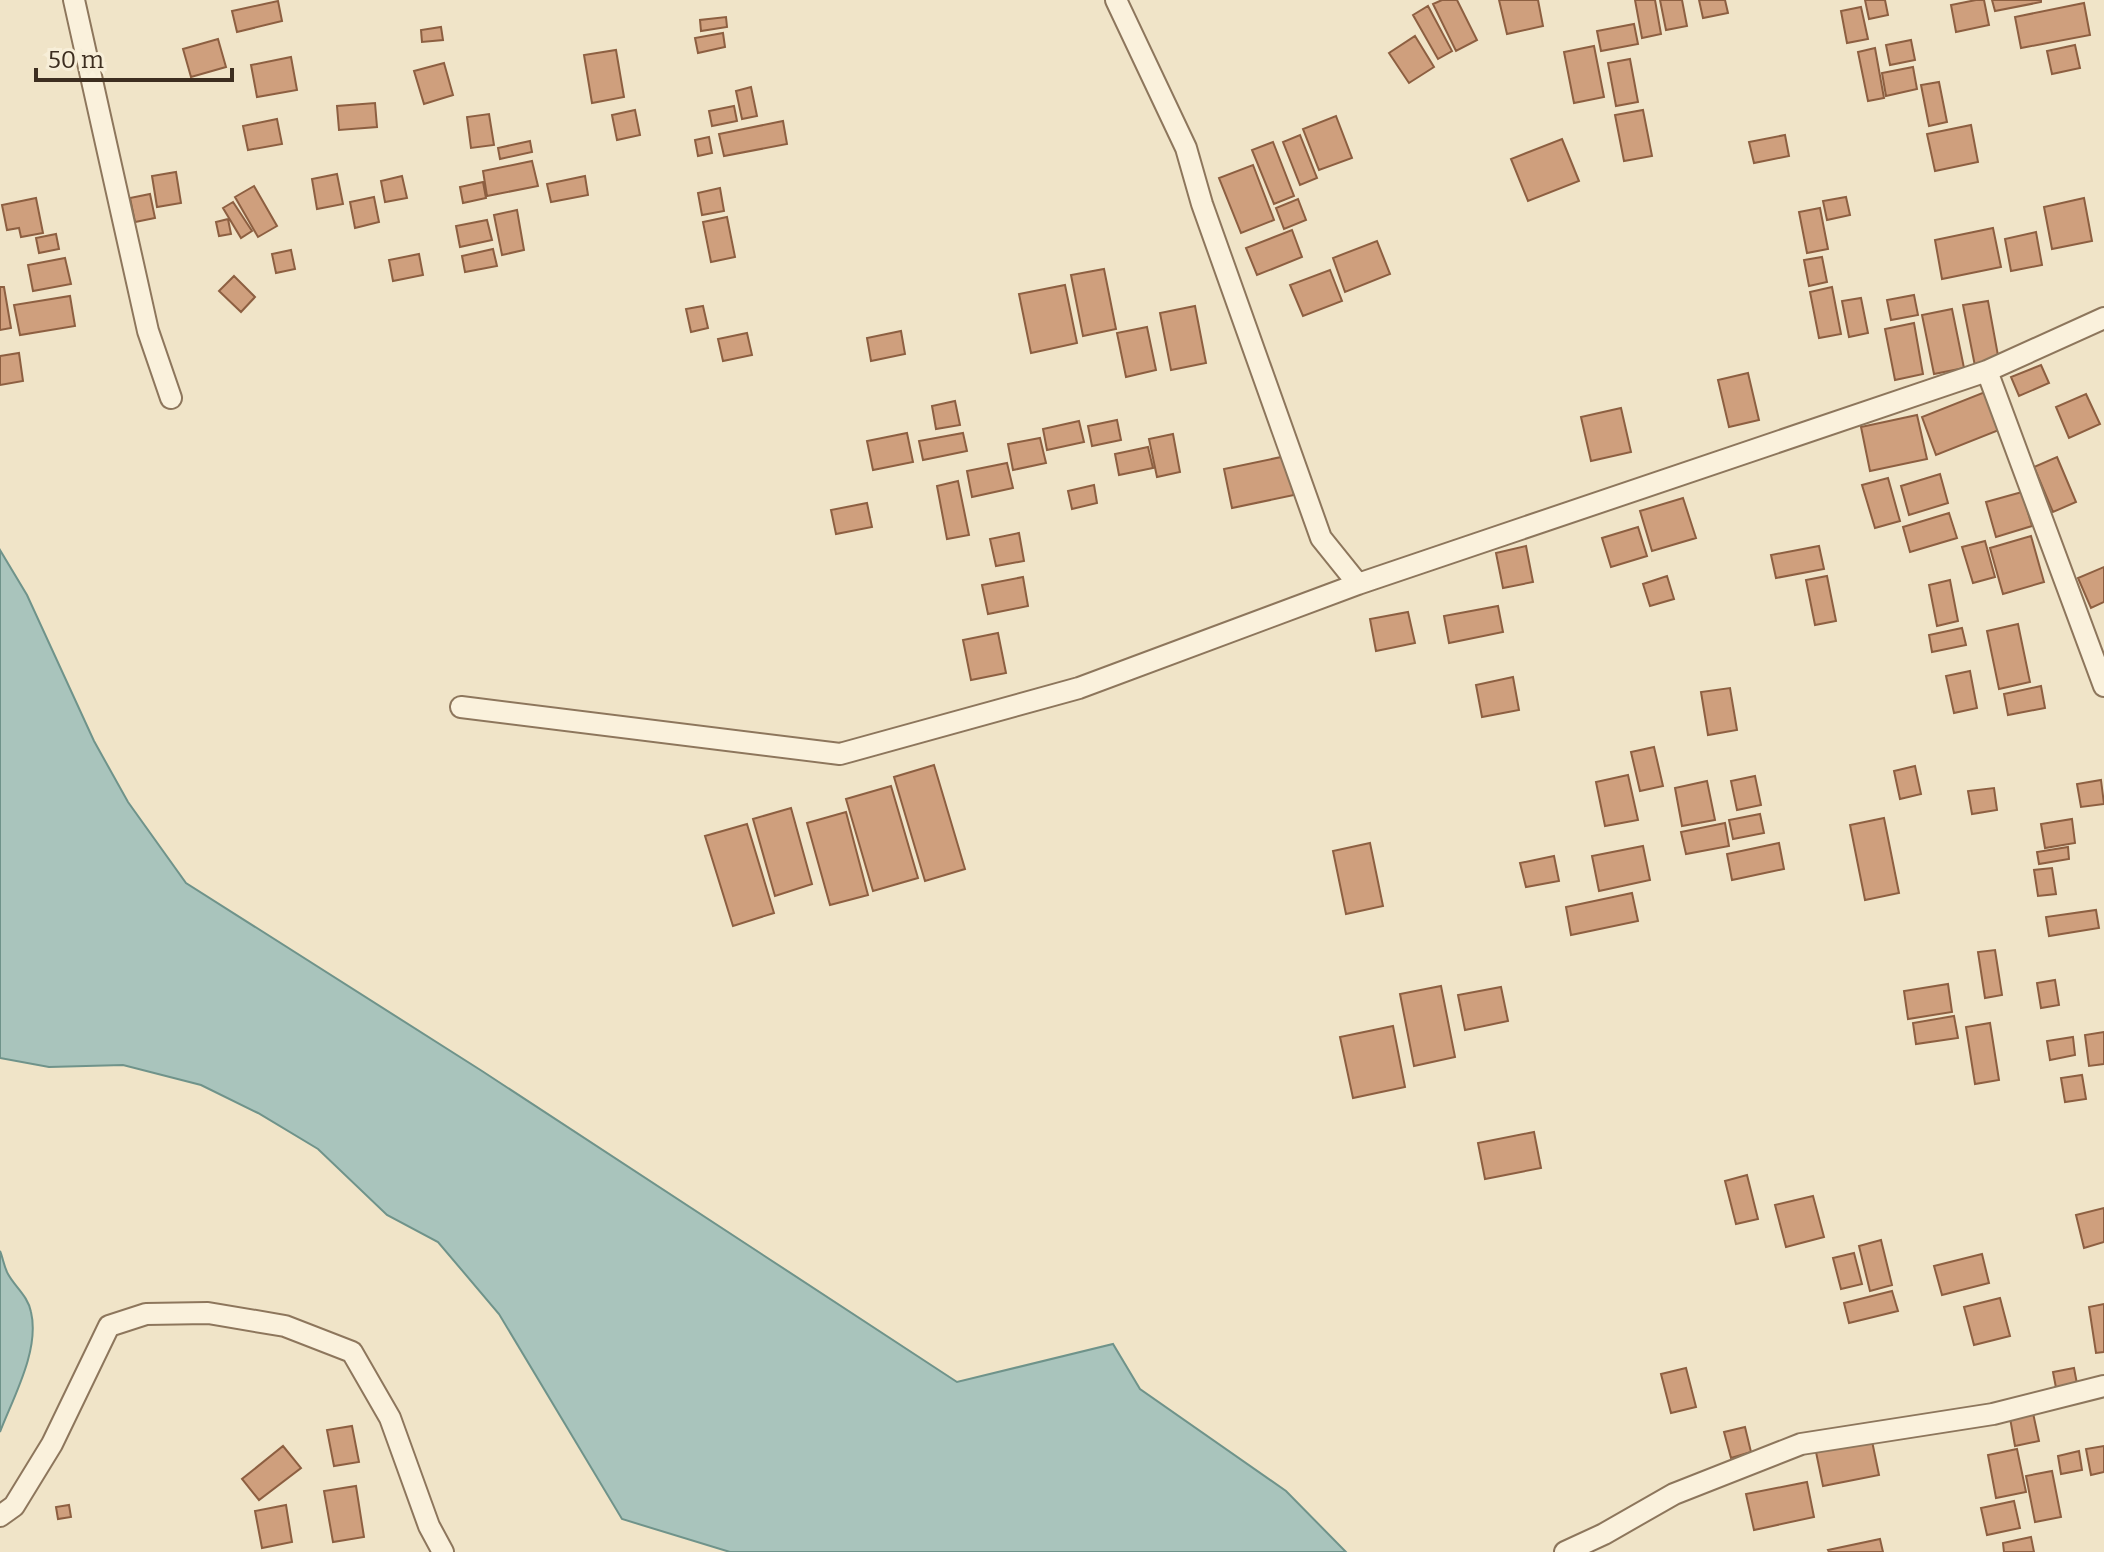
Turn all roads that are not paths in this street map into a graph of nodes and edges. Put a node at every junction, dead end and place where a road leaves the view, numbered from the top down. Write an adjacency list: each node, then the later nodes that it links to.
1 (74, 0): 5 (street)
2 (1116, 0): 6 (street)
3 (2104, 318): 4 (street)
4 (1987, 371): 6 (street); 7 (street)
5 (171, 398)
6 (1358, 584): 8 (street)
7 (2104, 686)
8 (461, 707)
9 (2104, 1386): 12 (street)
10 (0, 1516): 11 (street)
11 (443, 1552)
12 (1565, 1552)

